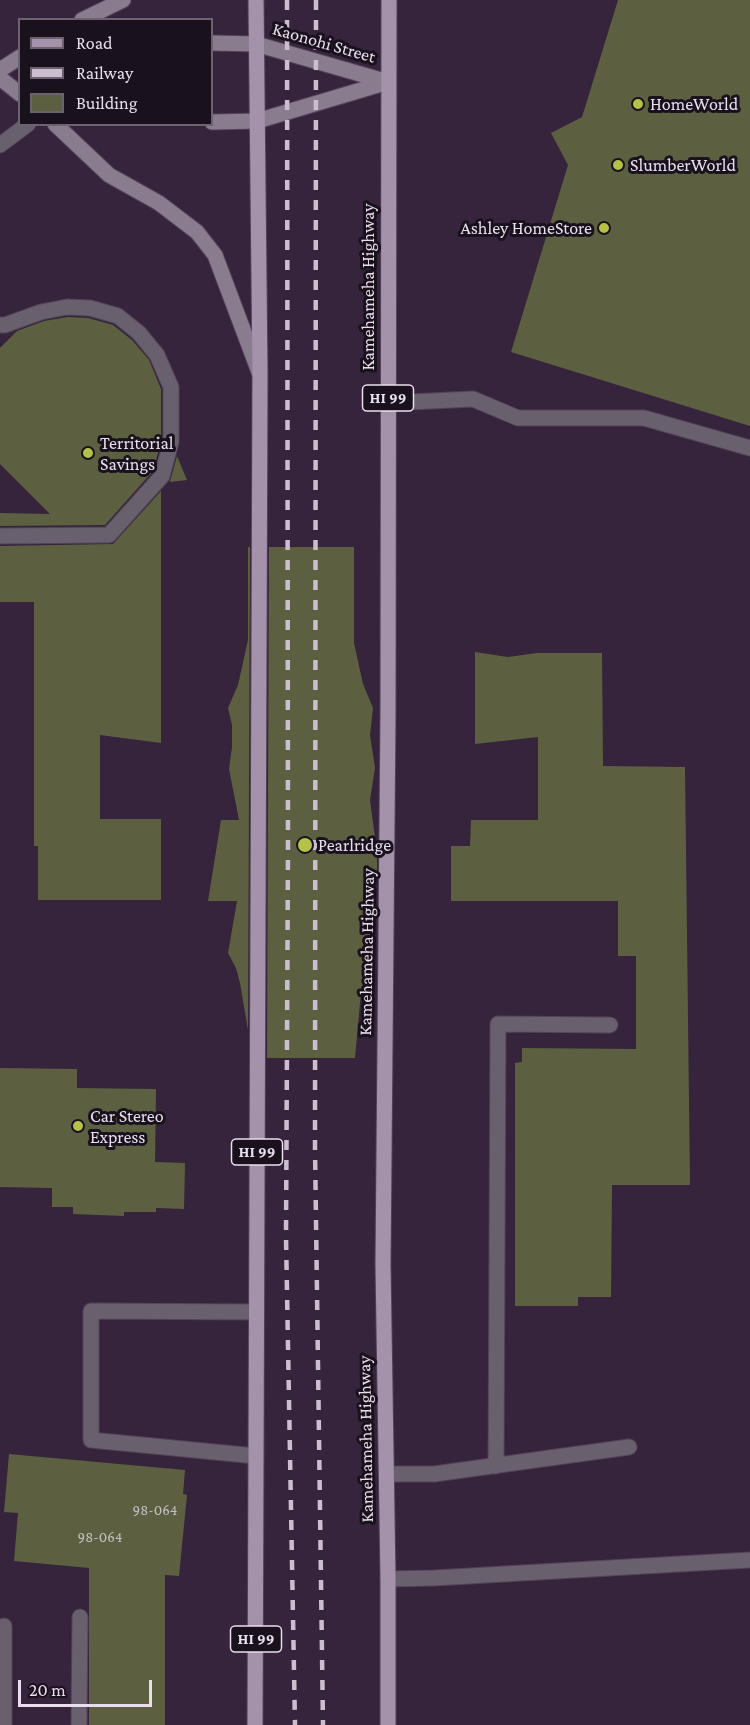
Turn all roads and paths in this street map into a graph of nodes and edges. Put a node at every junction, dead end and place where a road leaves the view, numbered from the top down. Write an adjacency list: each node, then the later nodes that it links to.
1 (123, 0): 4 (street)
2 (256, 0): 6 (main road, HI 99)
3 (388, 0): 10 (main road, Kamehameha Highway / HI 99)
4 (86, 18)
5 (213, 43): 6 (street, Kaonohi Street)
6 (256, 44): 10 (street, Kaonohi Street); 12 (main road, HI 99)
7 (18, 58): 8 (street)
8 (0, 70)
9 (0, 78): 11 (street)
10 (388, 82): 12 (street, Kaonohi Street); 19 (main road, Kamehameha Highway / HI 99)
11 (18, 92)
12 (257, 120): 13 (street, Kaonohi Street); 18 (main road, HI 99)
13 (213, 122)
14 (25, 126): 16 (street)
15 (58, 126): 18 (street)
16 (0, 145)
17 (0, 325): 21 (street)
18 (260, 373): 23 (main road, HI 99)
19 (388, 403): 20 (street); 27 (main road, Kamehameha Highway / HI 99)
20 (750, 448)
21 (0, 536)
22 (609, 1024): 26 (street)
23 (256, 1312): 25 (main road, HI 99); 25 (street)
24 (629, 1447): 26 (street)
25 (256, 1456): 34 (main road, HI 99)
26 (496, 1466): 27 (street)
27 (387, 1474): 29 (main road, Kamehameha Highway / HI 99)
28 (750, 1560): 29 (street)
29 (388, 1579): 35 (main road, Kamehameha Highway / HI 99)
30 (80, 1617): 33 (street)
31 (4, 1626): 32 (street)
32 (4, 1725)
33 (80, 1725)
34 (255, 1725)
35 (388, 1725)

